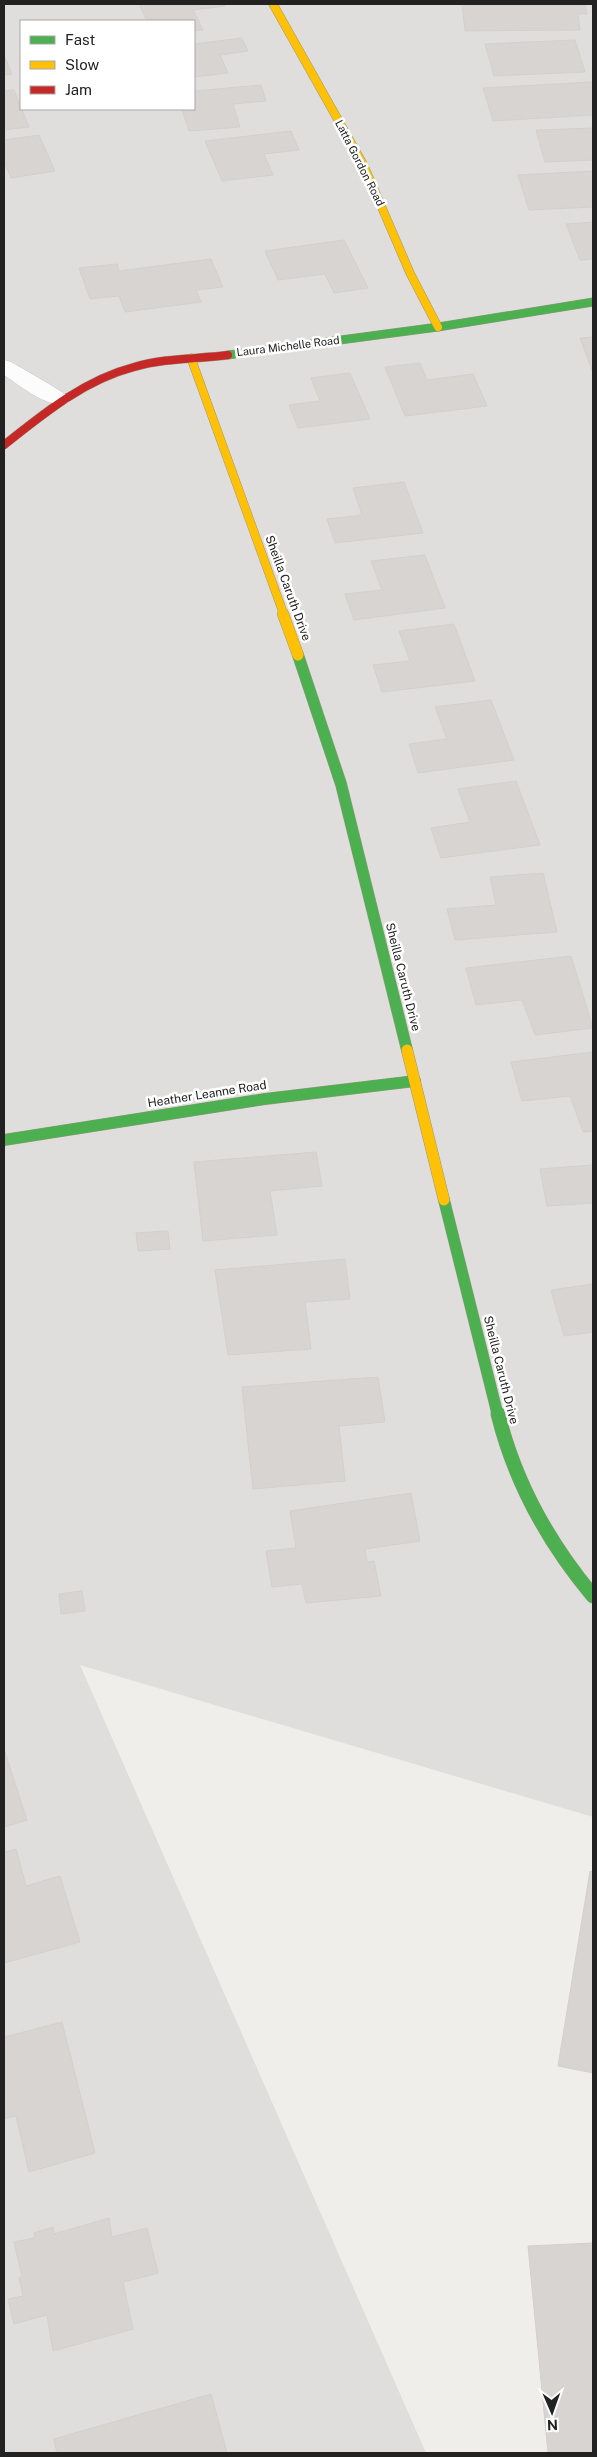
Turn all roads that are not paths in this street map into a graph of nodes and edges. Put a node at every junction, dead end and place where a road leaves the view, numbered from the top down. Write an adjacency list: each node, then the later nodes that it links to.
1 (273, 4): 3 (street, Latta Gordon Road)
2 (593, 302): 3 (street, Laura Michelle Road)
3 (438, 327): 4 (street, Laura Michelle Road)
4 (191, 358): 6 (street, Laura Michelle Road); 8 (street, Sheilla Caruth Drive)
5 (4, 366): 6 (street)
6 (61, 399): 7 (street, Laura Michelle Road)
7 (4, 445)
8 (415, 1081): 9 (street, Heather Leanne Road); 10 (street, Sheilla Caruth Drive)
9 (4, 1140)
10 (593, 1596)

